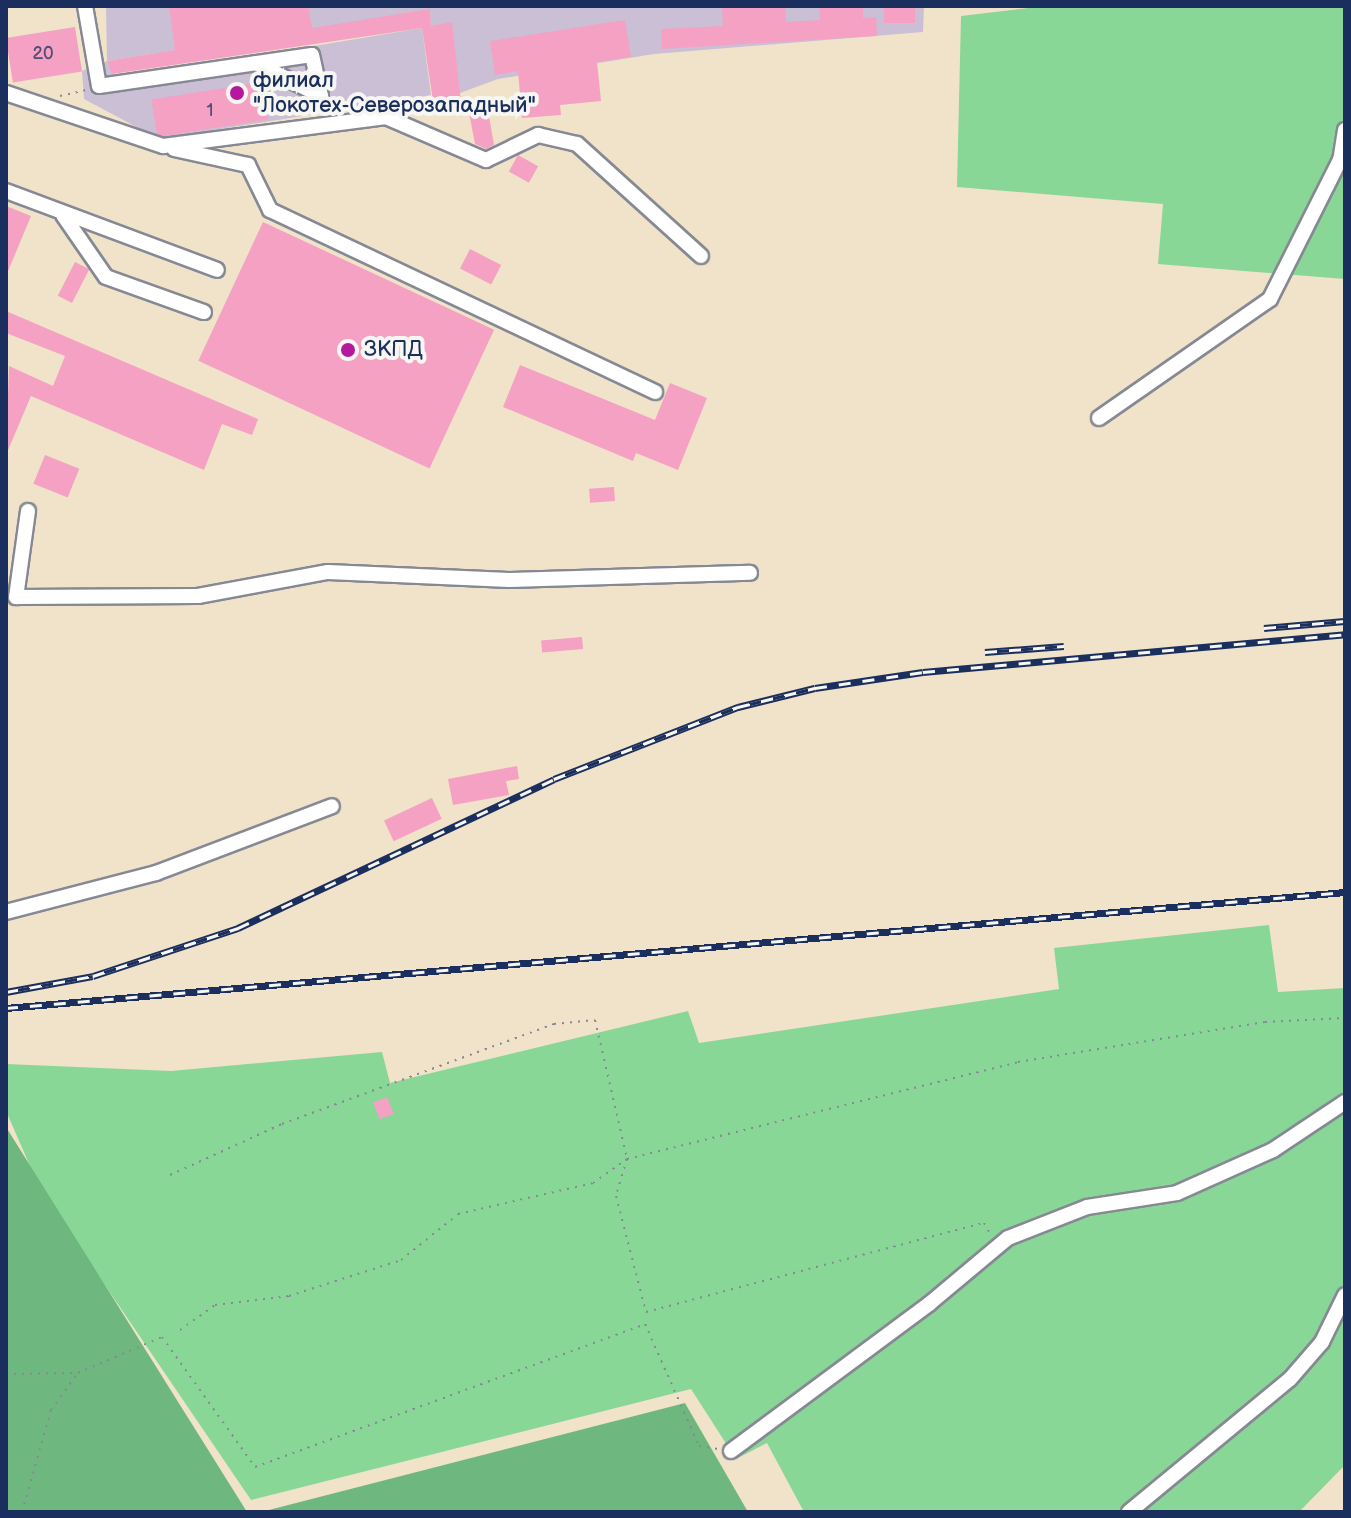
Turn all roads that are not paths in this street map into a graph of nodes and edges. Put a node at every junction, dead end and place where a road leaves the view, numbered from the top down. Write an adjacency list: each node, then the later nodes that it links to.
1 (85, 6): 2 (lane)
2 (256, 63)
3 (6, 93): 5 (lane)
4 (1345, 130): 6 (lane)
5 (163, 146): 9 (lane); 12 (lane)
6 (1342, 160): 13 (lane)
7 (6, 191): 8 (lane)
8 (62, 214): 10 (lane); 11 (lane)
9 (701, 256)
10 (217, 270)
11 (204, 312)
12 (655, 392)
13 (1099, 418)
14 (28, 511): 16 (lane)
15 (750, 573): 16 (lane)
16 (11, 597)
17 (332, 806): 18 (lane)
18 (6, 912)
19 (1345, 1102): 21 (lane)
20 (1345, 1295): 22 (lane)
21 (731, 1451)
22 (1129, 1512)

